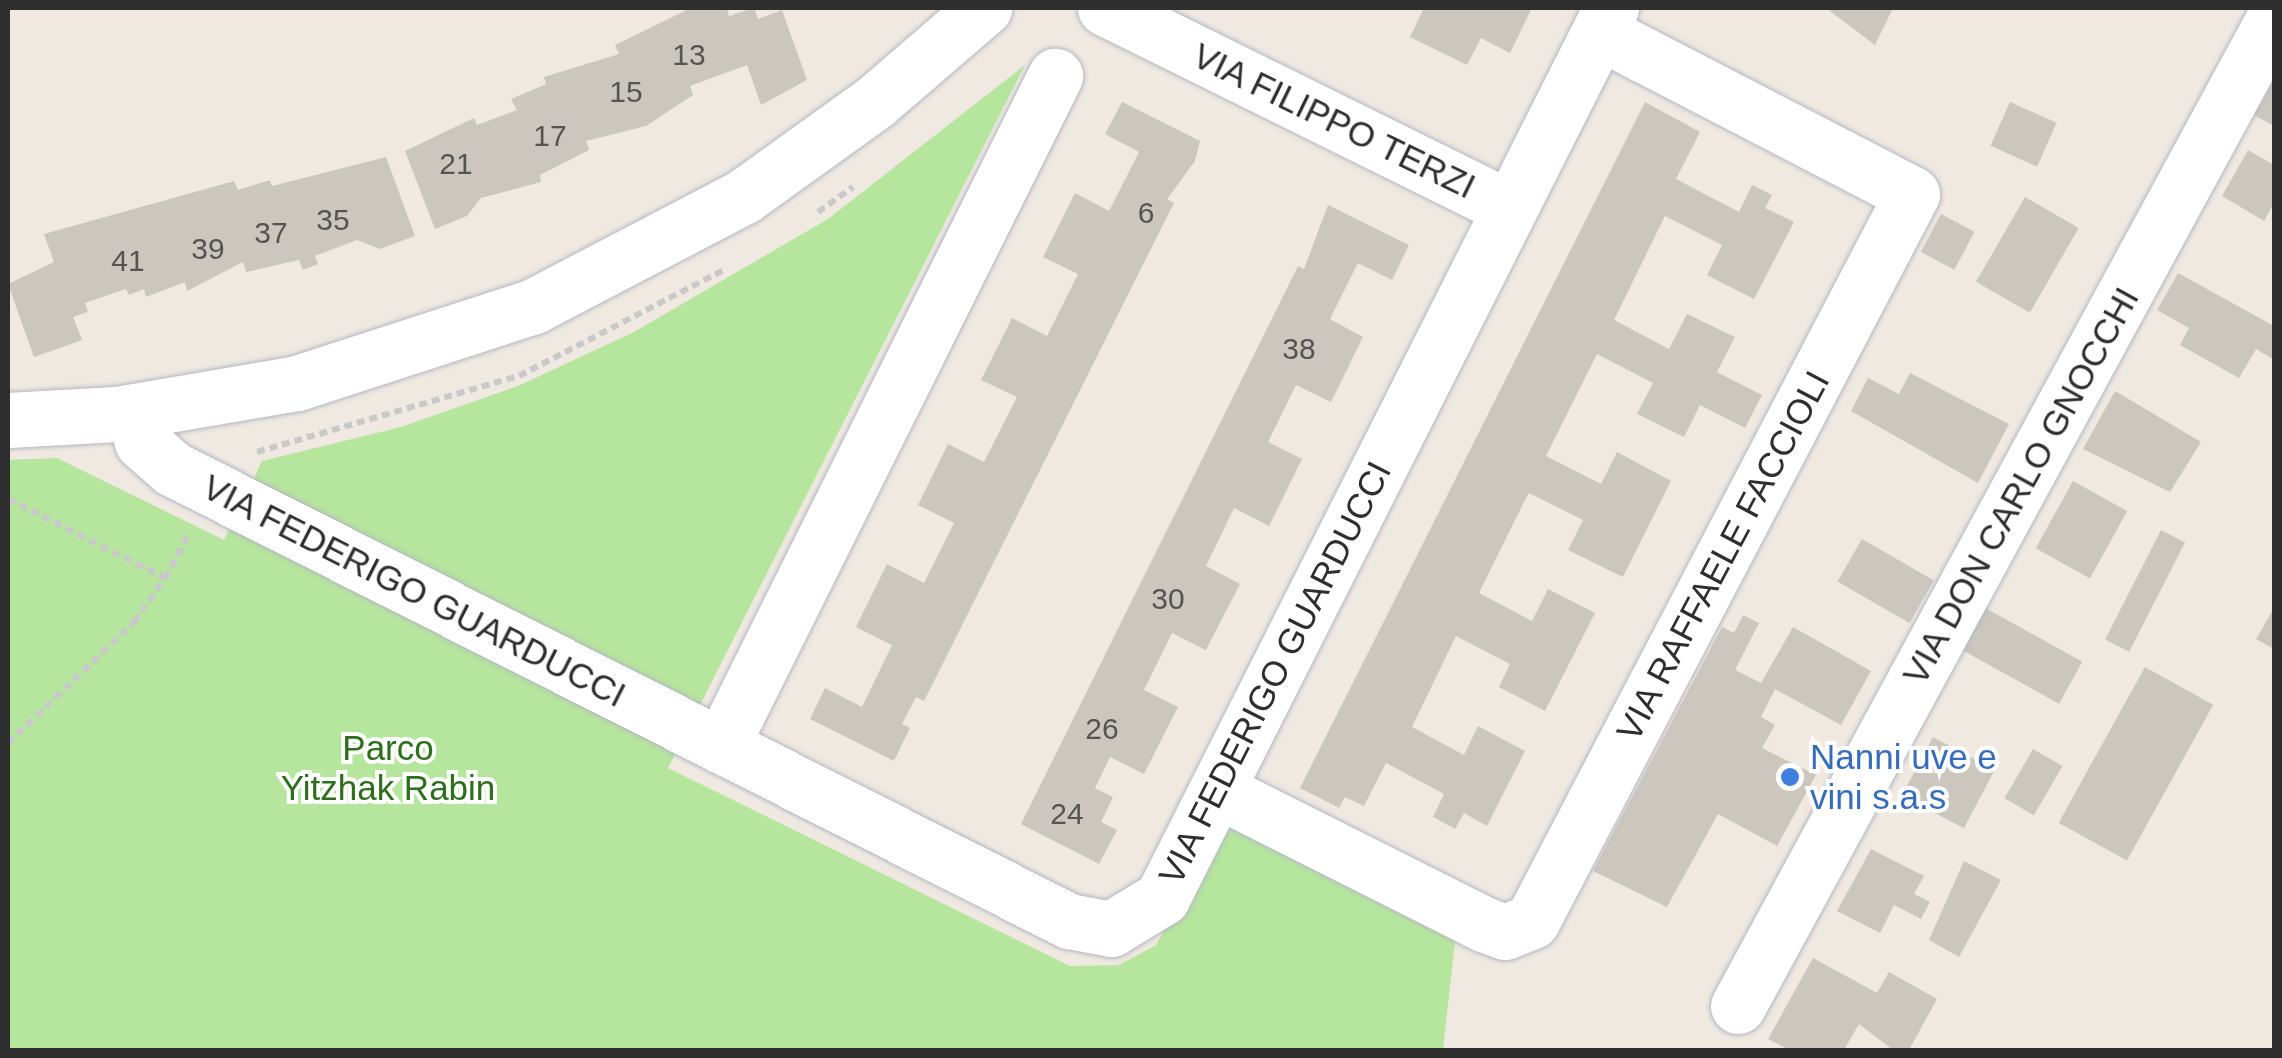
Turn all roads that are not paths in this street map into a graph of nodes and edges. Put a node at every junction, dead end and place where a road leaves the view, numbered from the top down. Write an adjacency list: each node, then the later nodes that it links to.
1 (984, 8): 7 (street)
2 (1105, 8): 6 (street, VIA FILIPPO TERZI)
3 (2274, 18): 11 (street, VIA DON CARLO GNOCCHI)
4 (1605, 20): 6 (street, VIA FEDERIGO GUARDUCCI); 10 (street, VIA RAFFAELE FACCIOLI)
5 (1055, 76): 9 (street)
6 (1510, 208): 10 (street, VIA FEDERIGO GUARDUCCI)
7 (133, 412): 8 (street); 9 (street, VIA FEDERIGO GUARDUCCI)
8 (8, 420)
9 (721, 746): 10 (street, VIA FEDERIGO GUARDUCCI)
10 (1217, 790)
11 (1738, 1006)

